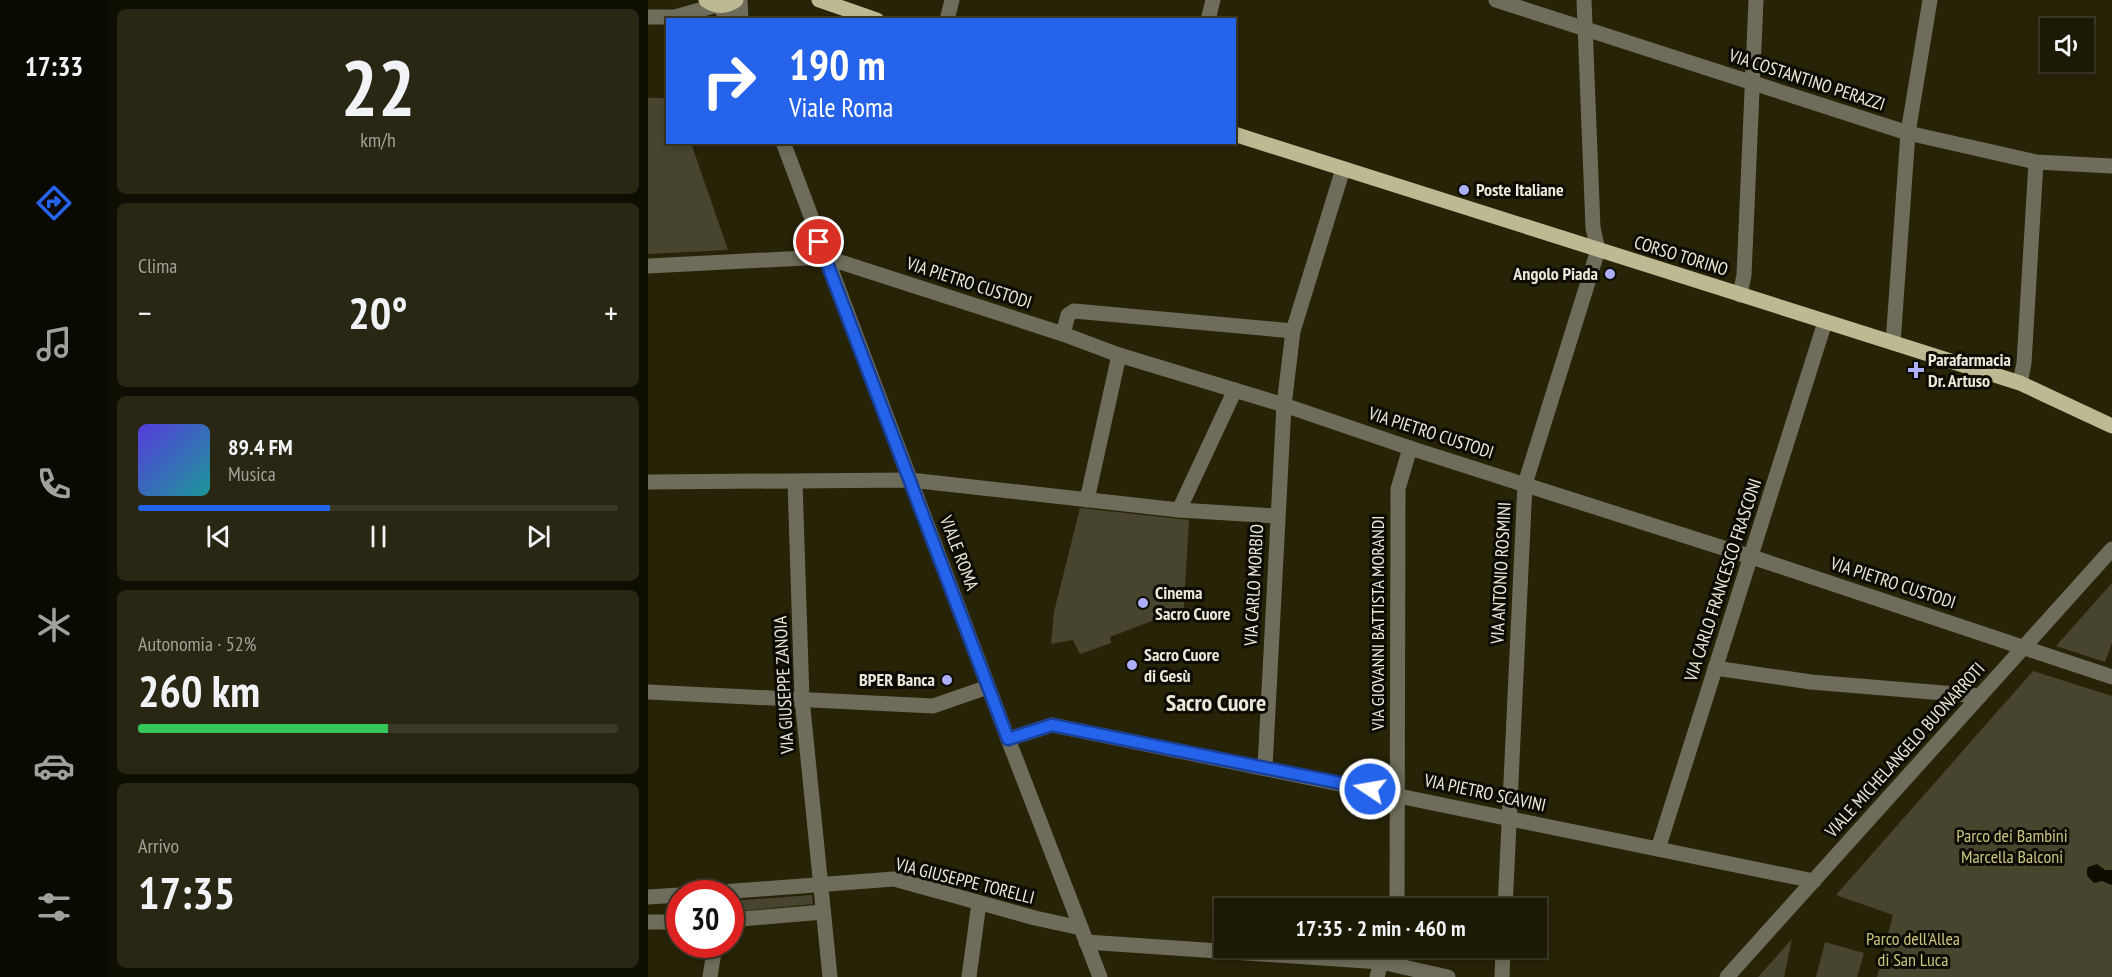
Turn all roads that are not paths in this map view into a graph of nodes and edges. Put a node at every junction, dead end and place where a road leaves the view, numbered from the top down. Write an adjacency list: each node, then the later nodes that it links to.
1 (738, 0): 9 (main road); 12 (street)
2 (819, 0): 13 (main road)
3 (952, 0): 14 (street)
4 (1213, 0): 15 (street)
5 (1496, 0): 16 (street, VIA COSTANTINO PERAZZI)
6 (1584, 0): 16 (street)
7 (1756, 0): 17 (street)
8 (1929, 0): 18 (street)
9 (711, 3): 10 (street); 11 (street)
10 (648, 17)
11 (728, 18)
12 (741, 18)
13 (871, 18)
14 (948, 18)
15 (1208, 18)
16 (1585, 28): 17 (street, VIA COSTANTINO PERAZZI); 24 (street)
17 (1752, 83): 18 (street, VIA COSTANTINO PERAZZI); 27 (street)
18 (1908, 133): 21 (street, VIA COSTANTINO PERAZZI); 31 (street)
19 (1236, 135): 23 (main road, CORSO TORINO)
20 (784, 144): 25 (street, VIALE ROMA)
21 (2036, 162): 22 (street, VIA COSTANTINO PERAZZI); 33 (street)
22 (2112, 166)
23 (1343, 169): 24 (main road, CORSO TORINO); 29 (street, VIA CARLO MORBIO)
24 (1598, 250): 27 (main road, CORSO TORINO); 41 (street, VIA ANTONIO ROSMINI)
25 (825, 257): 26 (street); 30 (street, VIA PIETRO CUSTODI); 38 (street, VIALE ROMA)
26 (648, 266)
27 (1740, 295): 28 (main road, CORSO TORINO)
28 (1825, 322): 31 (main road, CORSO TORINO); 46 (street, VIA CARLO FRANCESCO FRASCONI)
29 (1293, 332): 30 (street); 35 (street, VIA CARLO MORBIO)
30 (1063, 334): 32 (street, VIA PIETRO CUSTODI)
31 (1893, 344): 33 (main road, CORSO TORINO)
32 (1119, 355): 34 (street, VIA PIETRO CUSTODI); 42 (street)
33 (2020, 383): 36 (main road, CORSO TORINO)
34 (1235, 390): 35 (street, VIA PIETRO CUSTODI); 43 (street)
35 (1284, 405): 37 (street, VIA PIETRO CUSTODI); 44 (street, VIA CARLO MORBIO)
36 (2112, 426)
37 (1410, 448): 41 (street, VIA PIETRO CUSTODI); 56 (street, VIA GIOVANNI BATTISTA MORANDI)
38 (910, 480): 40 (street); 42 (street); 50 (street, VIALE ROMA)
39 (648, 482): 40 (street)
40 (795, 482): 53 (street, VIA GIUSEPPE ZANOIA)
41 (1525, 484): 46 (street, VIA PIETRO CUSTODI); 57 (street, VIA ANTONIO ROSMINI)
42 (1087, 500): 43 (street)
43 (1179, 510): 44 (street)
44 (1277, 516): 55 (street, VIA CARLO MORBIO)
45 (2112, 549): 47 (street, VIALE MICHELANGELO BUONARROTI)
46 (1750, 557): 47 (street, VIA PIETRO CUSTODI); 48 (street, VIA CARLO FRANCESCO FRASCONI)
47 (2024, 647): 49 (street, VIA PIETRO CUSTODI); 52 (street, VIALE MICHELANGELO BUONARROTI)
48 (1715, 668): 52 (street); 58 (street, VIA CARLO FRANCESCO FRASCONI)
49 (2112, 677)
50 (988, 687): 53 (street); 54 (street, VIALE ROMA)
51 (648, 692): 53 (street)
52 (1980, 696): 59 (street, VIALE MICHELANGELO BUONARROTI)
53 (802, 699): 60 (street, VIA GIUSEPPE ZANOIA)
54 (1008, 739): 55 (street, VIA PIETRO SCAVINI); 71 (street, VIALE ROMA)
55 (1265, 768): 56 (street, VIA PIETRO SCAVINI)
56 (1398, 795): 57 (street, VIA PIETRO SCAVINI); 64 (street, VIA GIOVANNI BATTISTA MORANDI)
57 (1510, 818): 58 (street, VIA PIETRO SCAVINI); 65 (street, VIA ANTONIO ROSMINI)
58 (1658, 849): 59 (street, VIA PIETRO SCAVINI)
59 (1814, 881): 83 (street, VIALE MICHELANGELO BUONARROTI)
60 (820, 886): 61 (street, VIA GIUSEPPE TORELLI); 66 (street, VIA GIUSEPPE TORELLI); 67 (street, VIA GIUSEPPE ZANOIA)
61 (744, 891)
62 (666, 896): 63 (street)
63 (648, 897)
64 (1397, 898)
65 (1506, 898)
66 (979, 903): 71 (street, VIA GIUSEPPE TORELLI); 79 (street)
67 (823, 912): 68 (street); 78 (street, VIA GIUSEPPE ZANOIA)
68 (744, 919)
69 (648, 922): 70 (street)
70 (666, 922)
71 (1084, 935): 76 (street, VIA GIUSEPPE TORELLI); 80 (street, VIALE ROMA)
72 (713, 958): 77 (street)
73 (1396, 958): 75 (street)
74 (1503, 958): 82 (street)
75 (1396, 965): 76 (street, VIA GIUSEPPE TORELLI); 81 (street, VIA GIUSEPPE TORELLI)
76 (1379, 969)
77 (710, 977)
78 (830, 977)
79 (969, 977)
80 (1100, 977)
81 (1448, 977)
82 (1502, 977)
83 (1727, 977)

